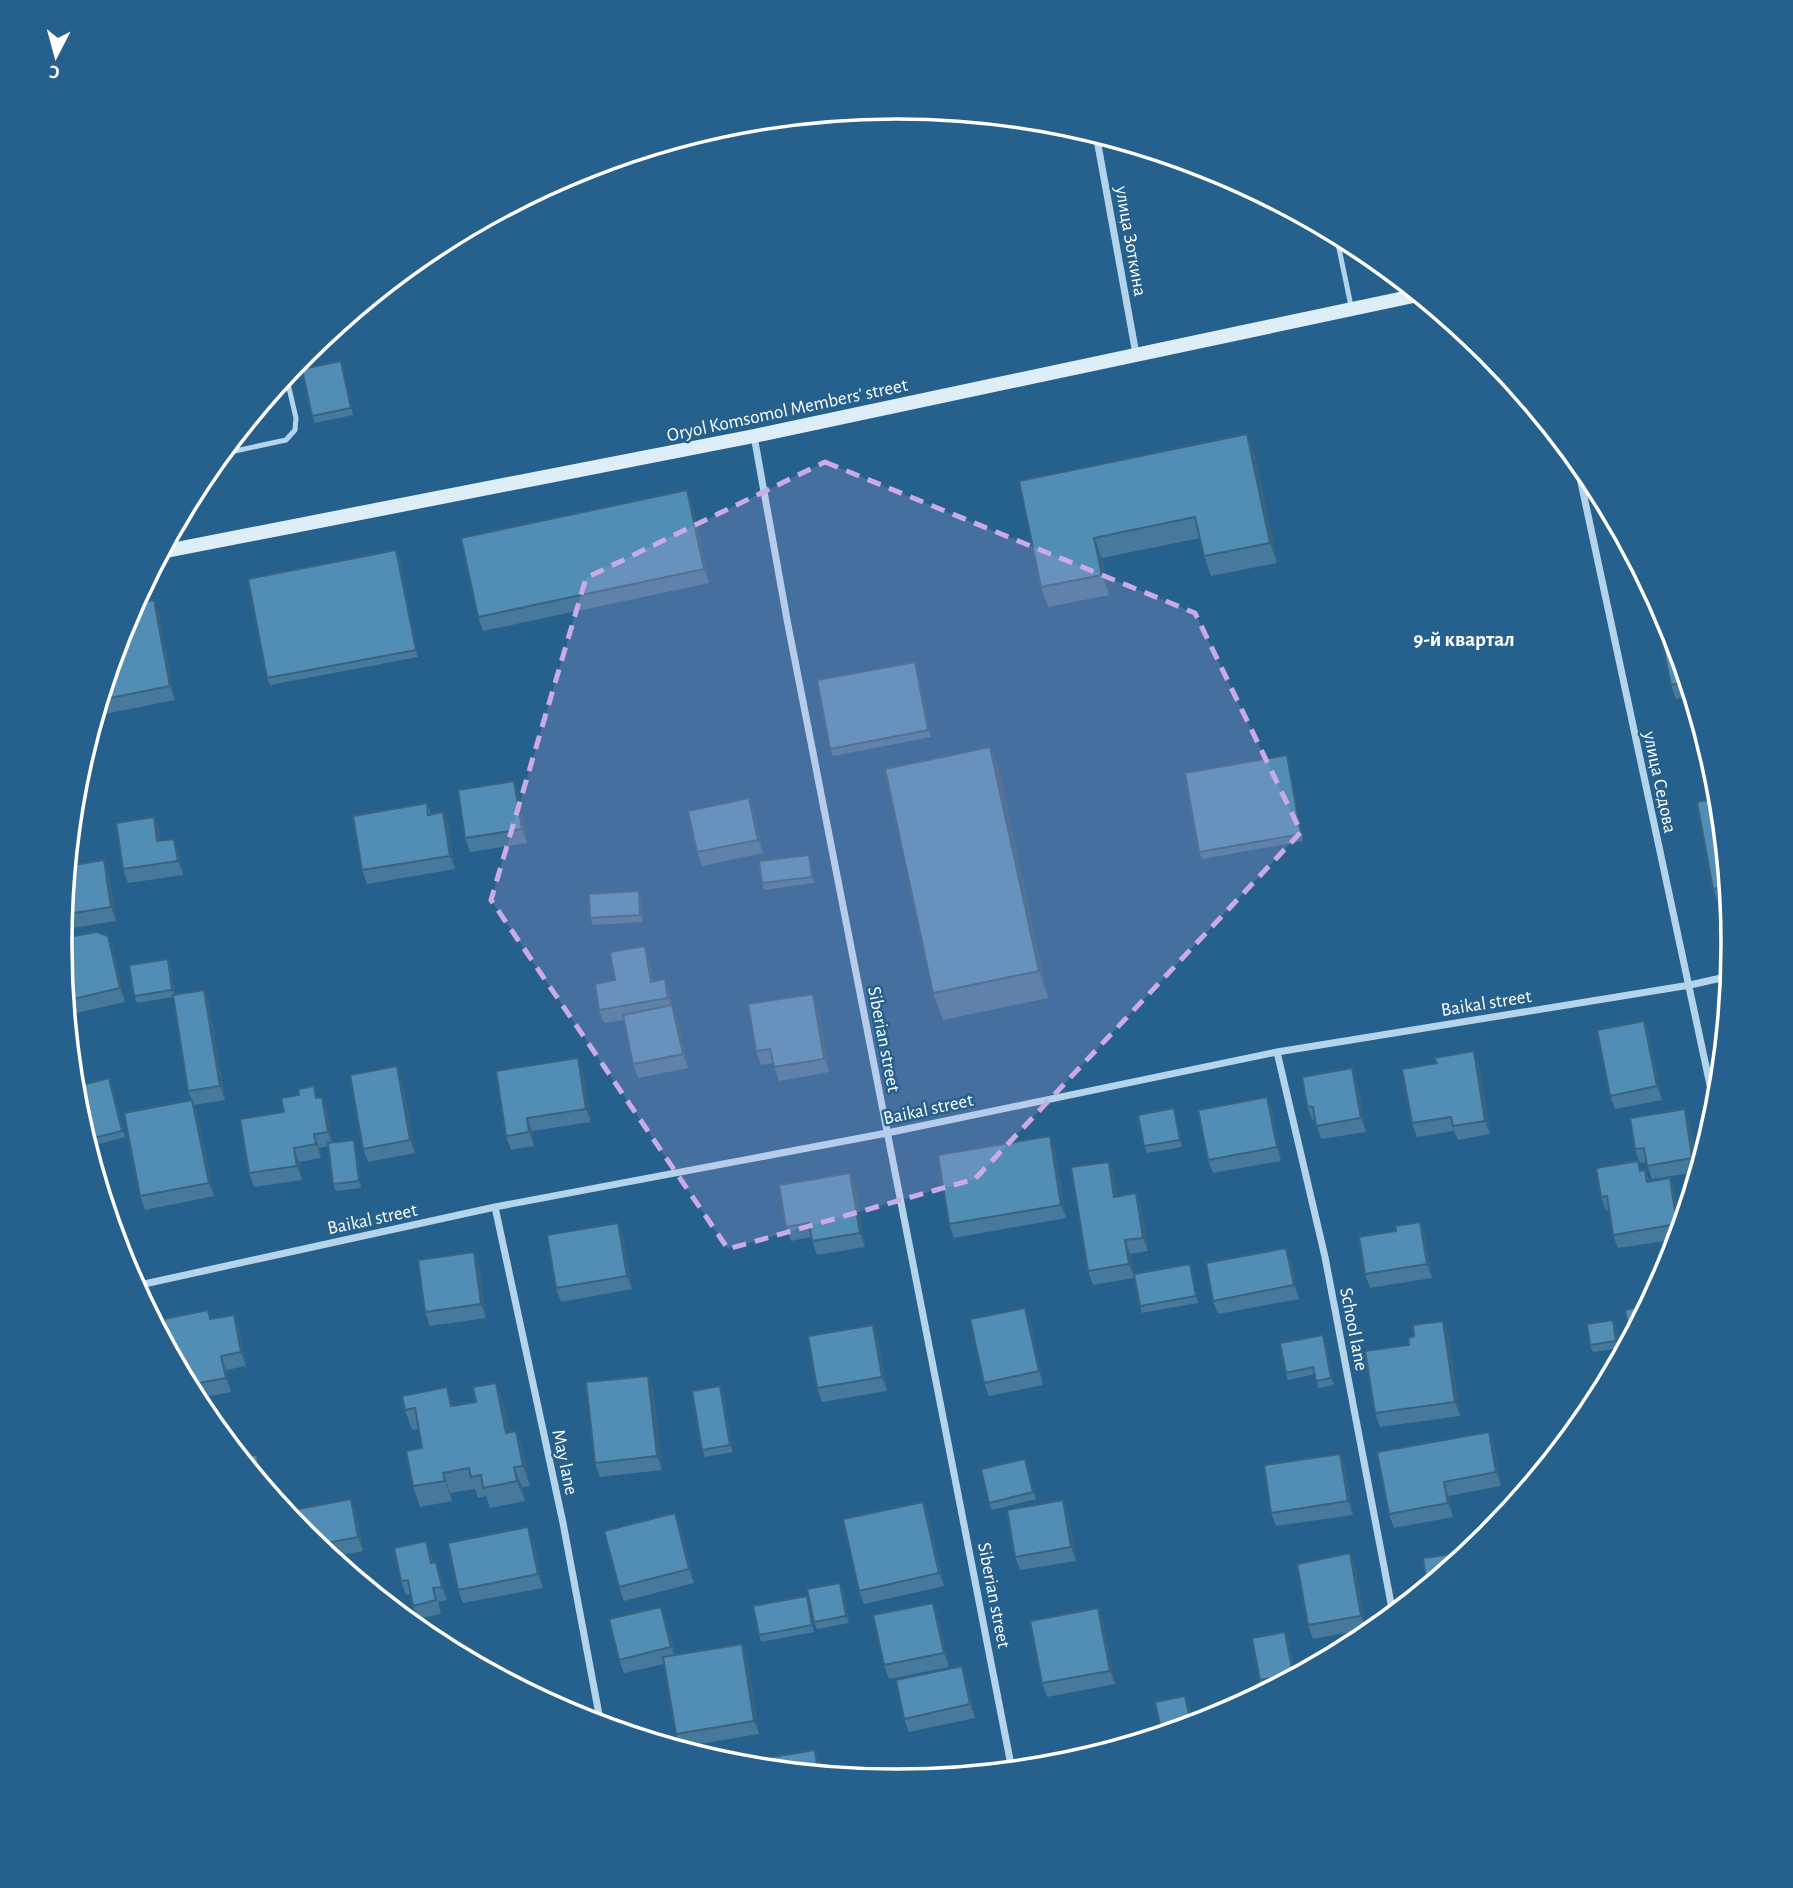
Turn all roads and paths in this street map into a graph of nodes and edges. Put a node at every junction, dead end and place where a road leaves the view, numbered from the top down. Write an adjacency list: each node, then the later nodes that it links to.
1 (1098, 144): 5 (street, улица Зоткина)
2 (1339, 248): 4 (lane)
3 (1408, 297): 4 (street, Oryol Komsomol Members' street)
4 (1352, 309): 5 (street, Oryol Komsomol Members' street)
5 (1136, 354): 7 (street, Oryol Komsomol Members' street)
6 (289, 387): 8 (lane)
7 (754, 436): 10 (street, Oryol Komsomol Members' street); 15 (street, Siberian street)
8 (236, 451)
9 (1582, 486): 12 (street, улица Седова)
10 (173, 550)
11 (1720, 978): 12 (street, Baikal street)
12 (1690, 985): 13 (street, Baikal street); 14 (street, улица Седова)
13 (1277, 1052): 15 (street, Baikal street); 18 (street, School lane)
14 (1709, 1080)
15 (887, 1133): 16 (street, Baikal street); 20 (street, Siberian street)
16 (495, 1207): 17 (street, Baikal street); 19 (street, May lane)
17 (146, 1284)
18 (1391, 1604)
19 (599, 1713)
20 (1010, 1761)

